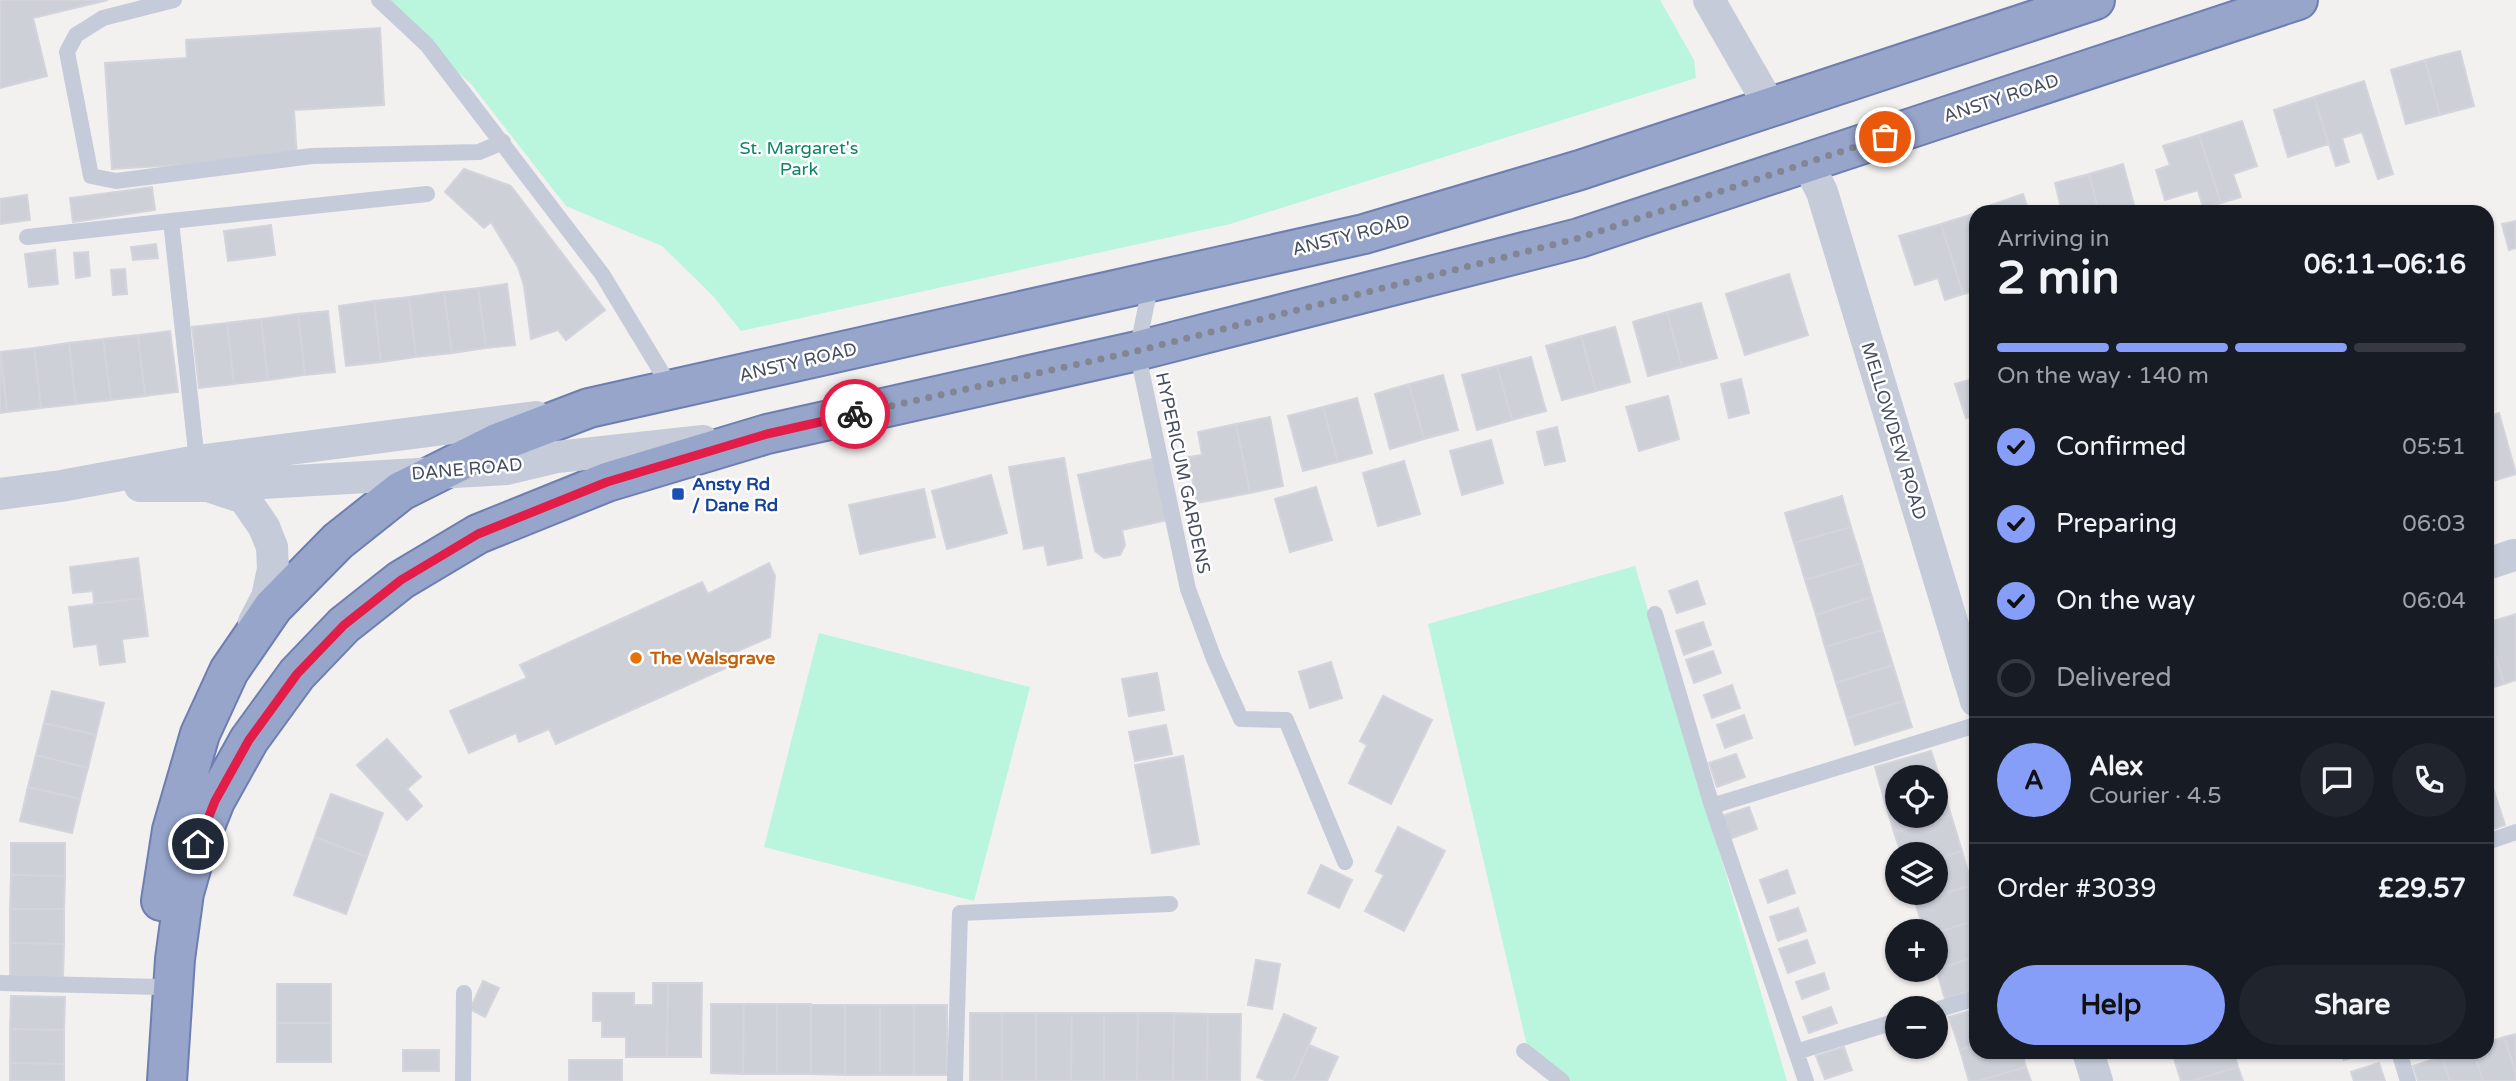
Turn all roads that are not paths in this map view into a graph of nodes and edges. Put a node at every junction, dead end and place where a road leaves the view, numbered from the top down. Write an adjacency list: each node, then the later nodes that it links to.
1 (174, 0): 7 (lane)
2 (379, 0): 7 (lane)
3 (1709, 0): 6 (street)
4 (2095, 0): 6 (highway, ANSTY ROAD)
5 (2298, 0): 8 (highway, ANSTY ROAD)
6 (1771, 108): 12 (highway, ANSTY ROAD)
7 (503, 142): 14 (lane)
8 (1807, 162): 13 (highway, ANSTY ROAD); 22 (street, MELLOWDEW ROAD)
9 (427, 194): 10 (lane)
10 (171, 221): 11 (lane); 18 (lane)
11 (27, 237)
12 (1150, 282): 13 (lane, HYPERICUM GARDENS); 14 (highway, ANSTY ROAD)
13 (1137, 351): 16 (highway, ANSTY ROAD); 27 (lane, HYPERICUM GARDENS)
14 (672, 390): 15 (highway, ANSTY ROAD)
15 (589, 408): 17 (highway, ANSTY ROAD); 18 (street, DANE ROAD)
16 (767, 434): 17 (street, DANE ROAD); 39 (highway, ANSTY ROAD)
17 (437, 472): 18 (street, DANE ROAD); 21 (highway, ANSTY ROAD)
18 (202, 473): 19 (street, DANE ROAD); 21 (street, DANE ROAD)
19 (0, 494)
20 (1655, 614): 24 (lane)
21 (229, 671): 30 (highway, ANSTY ROAD)
22 (1969, 678)
23 (1969, 727): 24 (lane)
24 (1712, 806): 36 (lane)
25 (2516, 832): 26 (lane)
26 (2494, 840)
27 (1345, 862)
28 (1170, 904): 41 (lane)
29 (0, 983): 30 (lane)
30 (160, 987): 39 (highway, ANSTY ROAD)
31 (464, 993): 40 (lane)
32 (1969, 1000): 33 (lane)
33 (1948, 1006)
34 (1885, 1025): 36 (lane)
35 (1524, 1051): 42 (lane)
36 (1796, 1052): 43 (lane)
37 (2090, 1059): 44 (street)
38 (2401, 1059): 45 (lane)
39 (165, 1081)
40 (463, 1081)
41 (955, 1081)
42 (1562, 1081)
43 (1806, 1081)
44 (2097, 1081)
45 (2408, 1081)

